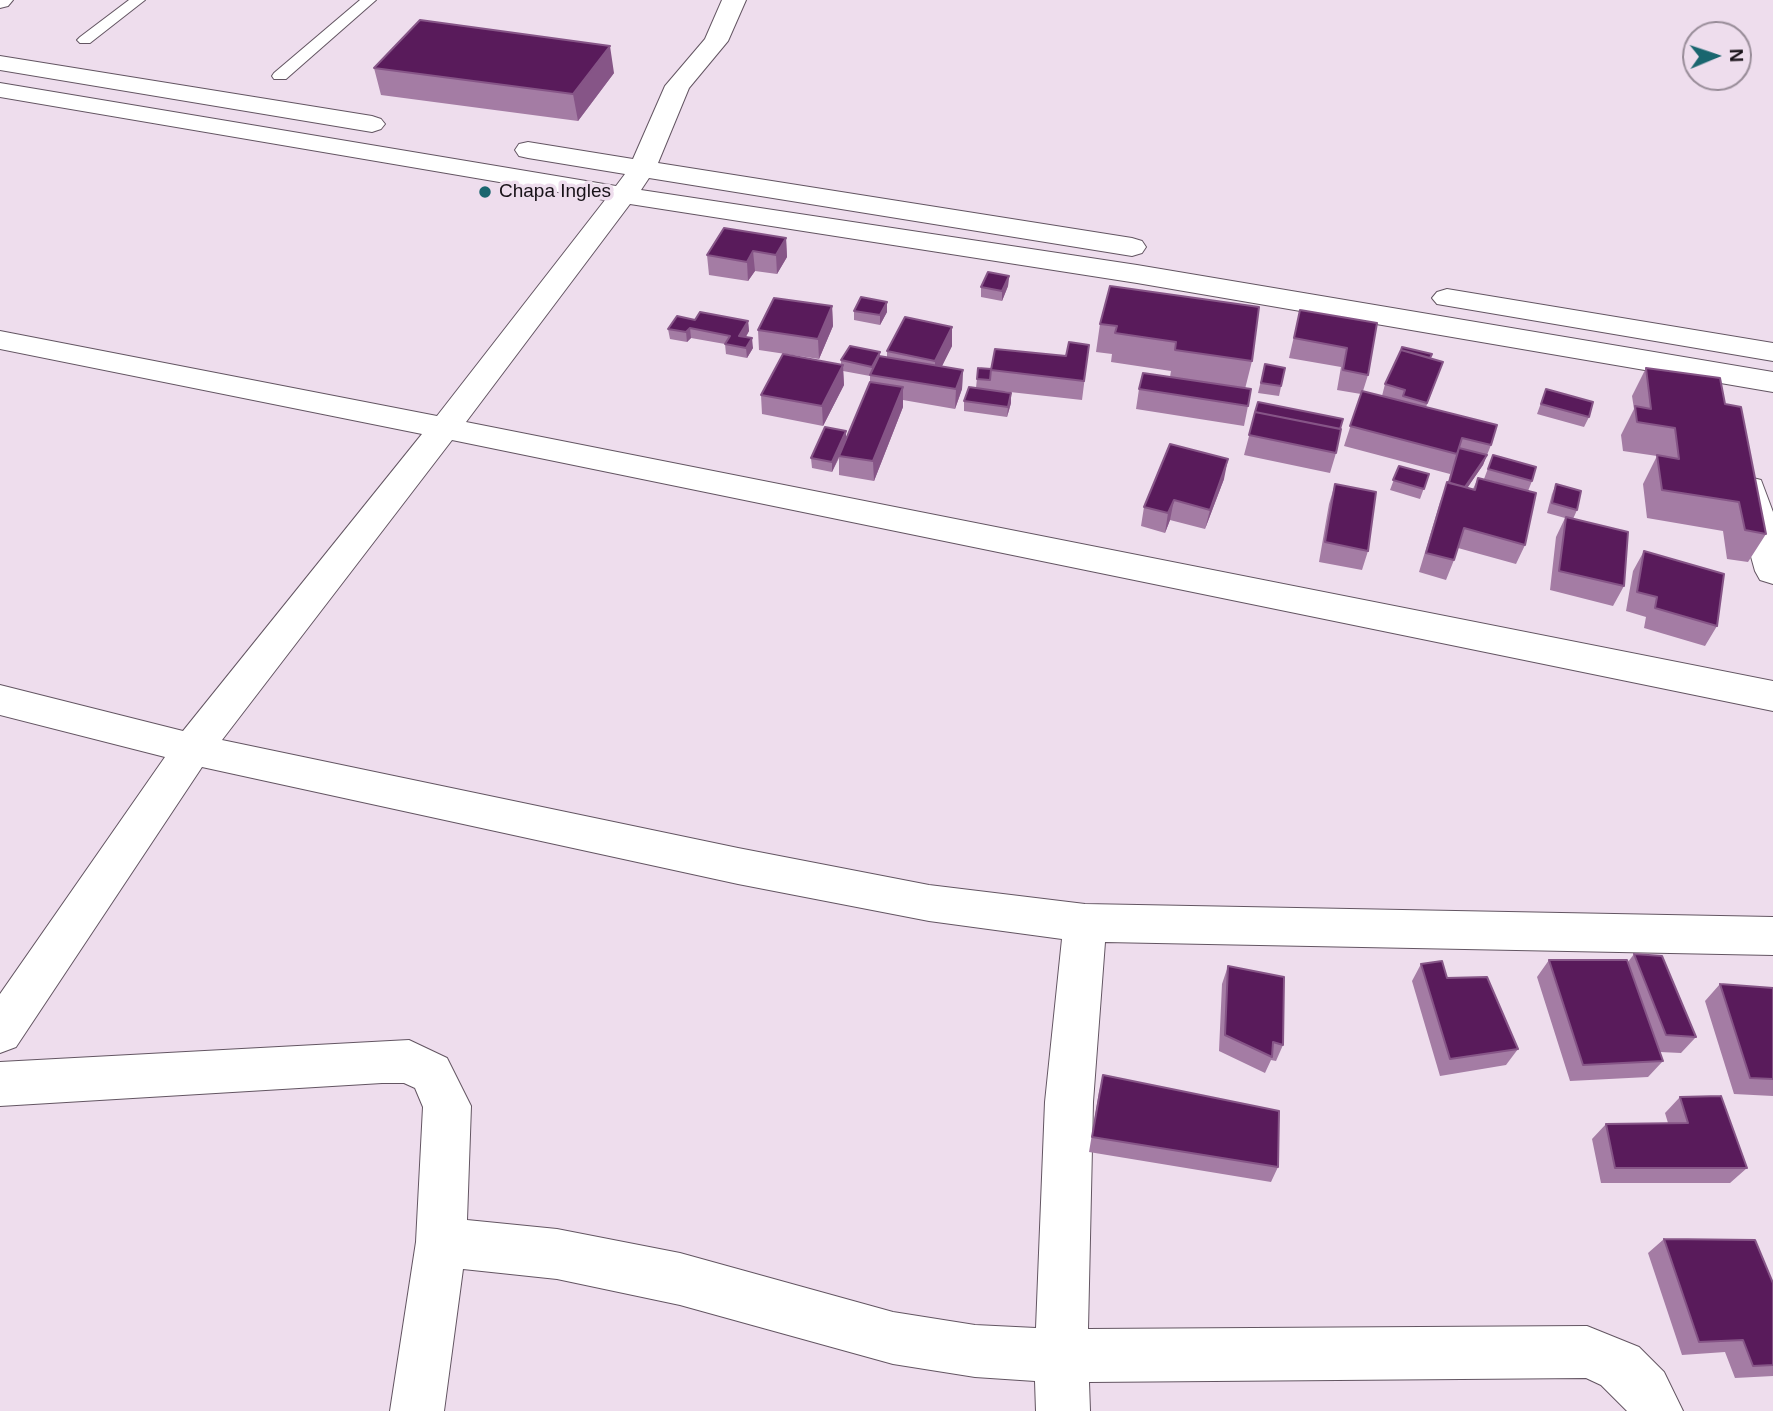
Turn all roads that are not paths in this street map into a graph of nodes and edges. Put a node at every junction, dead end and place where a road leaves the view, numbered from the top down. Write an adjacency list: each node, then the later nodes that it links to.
1 (138, 0): 4 (lane)
2 (369, 0): 6 (lane)
3 (730, 0): 10 (street)
4 (85, 40)
5 (0, 63): 8 (street)
6 (280, 76)
7 (0, 90): 10 (street)
8 (401, 129)
9 (505, 146): 10 (street)
10 (633, 182): 11 (street); 15 (street); 16 (street)
11 (1212, 260)
12 (1417, 293): 14 (street)
13 (0, 340): 16 (street)
14 (1773, 352)
15 (1773, 382)
16 (444, 429): 19 (street); 21 (street)
17 (1742, 465): 18 (street)
18 (1773, 571)
19 (1773, 696)
20 (0, 700): 21 (street)
21 (192, 749): 22 (street); 24 (street)
22 (1085, 923): 23 (street); 27 (street)
23 (1773, 936)
24 (0, 1032)
25 (0, 1084): 26 (street)
26 (441, 1242): 27 (street); 28 (street)
27 (1061, 1356): 29 (street); 30 (street)
28 (417, 1411)
29 (1063, 1411)
30 (1656, 1411)

